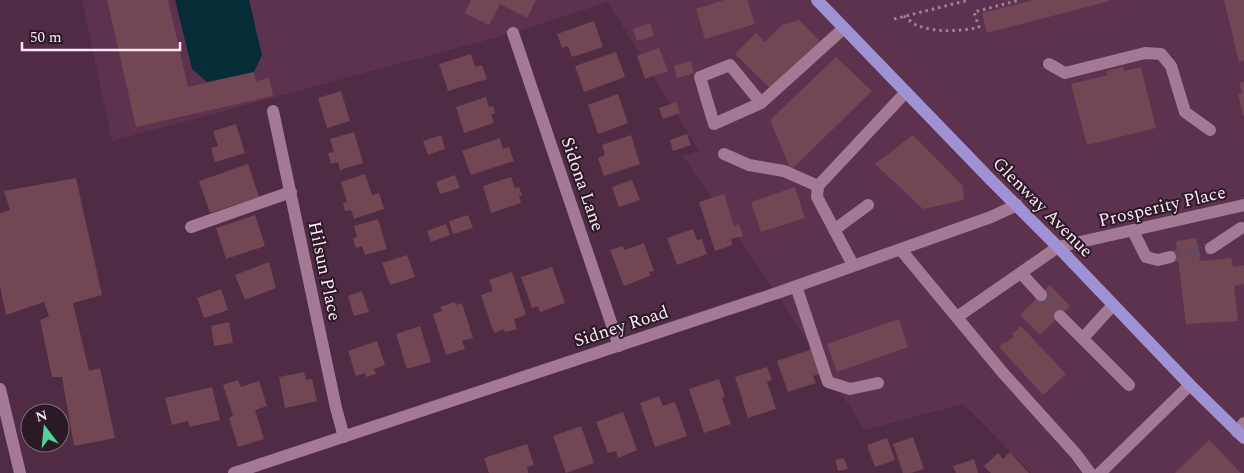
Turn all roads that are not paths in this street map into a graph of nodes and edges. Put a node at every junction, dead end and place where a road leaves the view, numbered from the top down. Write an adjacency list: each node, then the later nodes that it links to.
1 (817, 0): 2 (main road, Glenway Avenue)
2 (844, 28): 5 (main road, Glenway Avenue); 6 (street)
3 (513, 33): 31 (street, Sidona Lane)
4 (1048, 64): 8 (street)
5 (906, 92): 10 (street); 13 (main road, Glenway Avenue)
6 (761, 103): 6 (street)
7 (273, 111): 11 (street, Hilsun Place)
8 (1210, 130)
9 (724, 154): 10 (street)
10 (818, 186): 16 (street)
11 (291, 192): 15 (street); 37 (street, Hilsun Place)
12 (868, 204): 16 (street)
13 (1017, 205): 19 (main road, Glenway Avenue); 21 (street, Sidney Road)
14 (1238, 207): 17 (street, Prosperity Place); 18 (street)
15 (191, 227)
16 (834, 230): 23 (street)
17 (1133, 230): 19 (street, Prosperity Place); 22 (street)
18 (1243, 231): 20 (street)
19 (1058, 247): 24 (street); 27 (main road, Glenway Avenue)
20 (1211, 248)
21 (901, 250): 23 (street, Sidney Road); 29 (street)
22 (1170, 257)
23 (853, 265): 25 (street, Sidney Road)
24 (1021, 273): 26 (street); 29 (street)
25 (796, 286): 31 (street, Sidney Road); 32 (street)
26 (1041, 294)
27 (1113, 305): 30 (street); 34 (main road, Glenway Avenue)
28 (1060, 316): 30 (street)
29 (956, 317): 40 (street)
30 (1083, 338): 33 (street)
31 (619, 346): 37 (street, Sidney Road)
32 (878, 383)
33 (1129, 385)
34 (1190, 385): 36 (main road, Glenway Avenue); 41 (street)
35 (0, 389): 38 (street)
36 (1242, 431)
37 (344, 437): 39 (street, Sidney Road)
38 (20, 473)
39 (234, 473)
40 (1090, 473)
41 (1100, 473)

